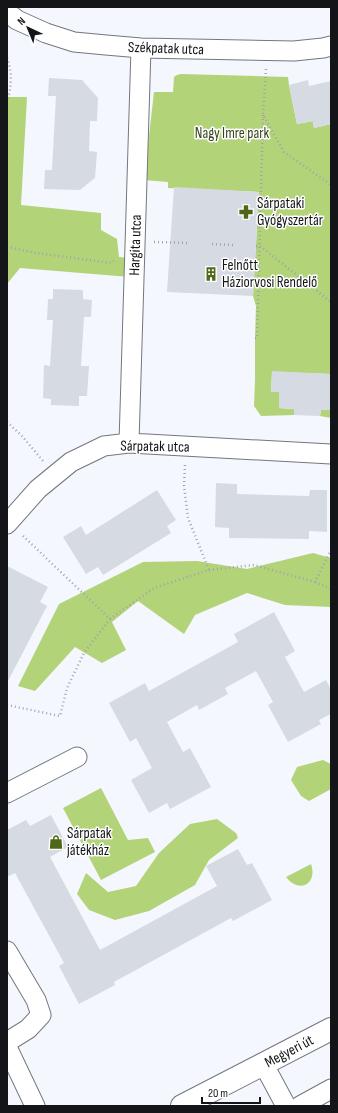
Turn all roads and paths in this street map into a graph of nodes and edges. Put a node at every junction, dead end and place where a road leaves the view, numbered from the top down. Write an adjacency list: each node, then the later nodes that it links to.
1 (7, 12): 3 (street, Székpatak utca)
2 (331, 46): 4 (street, Székpatak utca)
3 (141, 48): 4 (street, Székpatak utca); 15 (street, Hargita utca)
4 (267, 51): 7 (path)
5 (7, 58): 6 (path)
6 (7, 100)
7 (263, 115): 8 (path); 14 (path)
8 (331, 185)
9 (190, 243): 15 (path)
10 (212, 244): 11 (path)
11 (233, 245)
12 (7, 246): 15 (path)
13 (256, 246): 14 (path)
14 (260, 246): 16 (path); 17 (path)
15 (135, 248): 19 (street, Hargita utca)
16 (331, 302)
17 (255, 338)
18 (7, 422): 22 (path)
19 (129, 443): 20 (street, Sárpatak utca); 22 (street, Sárpatak utca)
20 (186, 446): 21 (street, Sárpatak utca); 25 (path)
21 (331, 454)
22 (55, 475): 23 (street, Sárpatak utca)
23 (8, 523): 28 (path)
24 (331, 550): 26 (path)
25 (209, 570): 26 (path); 28 (path)
26 (315, 582): 27 (path)
27 (331, 589)
28 (110, 619): 29 (path)
29 (7, 705)
30 (77, 757): 31 (street)
31 (7, 793)
32 (7, 951): 34 (street)
33 (331, 1029): 36 (main road, Megyeri út)
34 (7, 1042)
35 (7, 1047): 38 (street)
36 (264, 1065): 39 (main road, Megyeri út); 40 (street)
37 (331, 1089): 41 (street)
38 (35, 1106)
39 (182, 1106)
40 (286, 1106)
41 (300, 1106)

